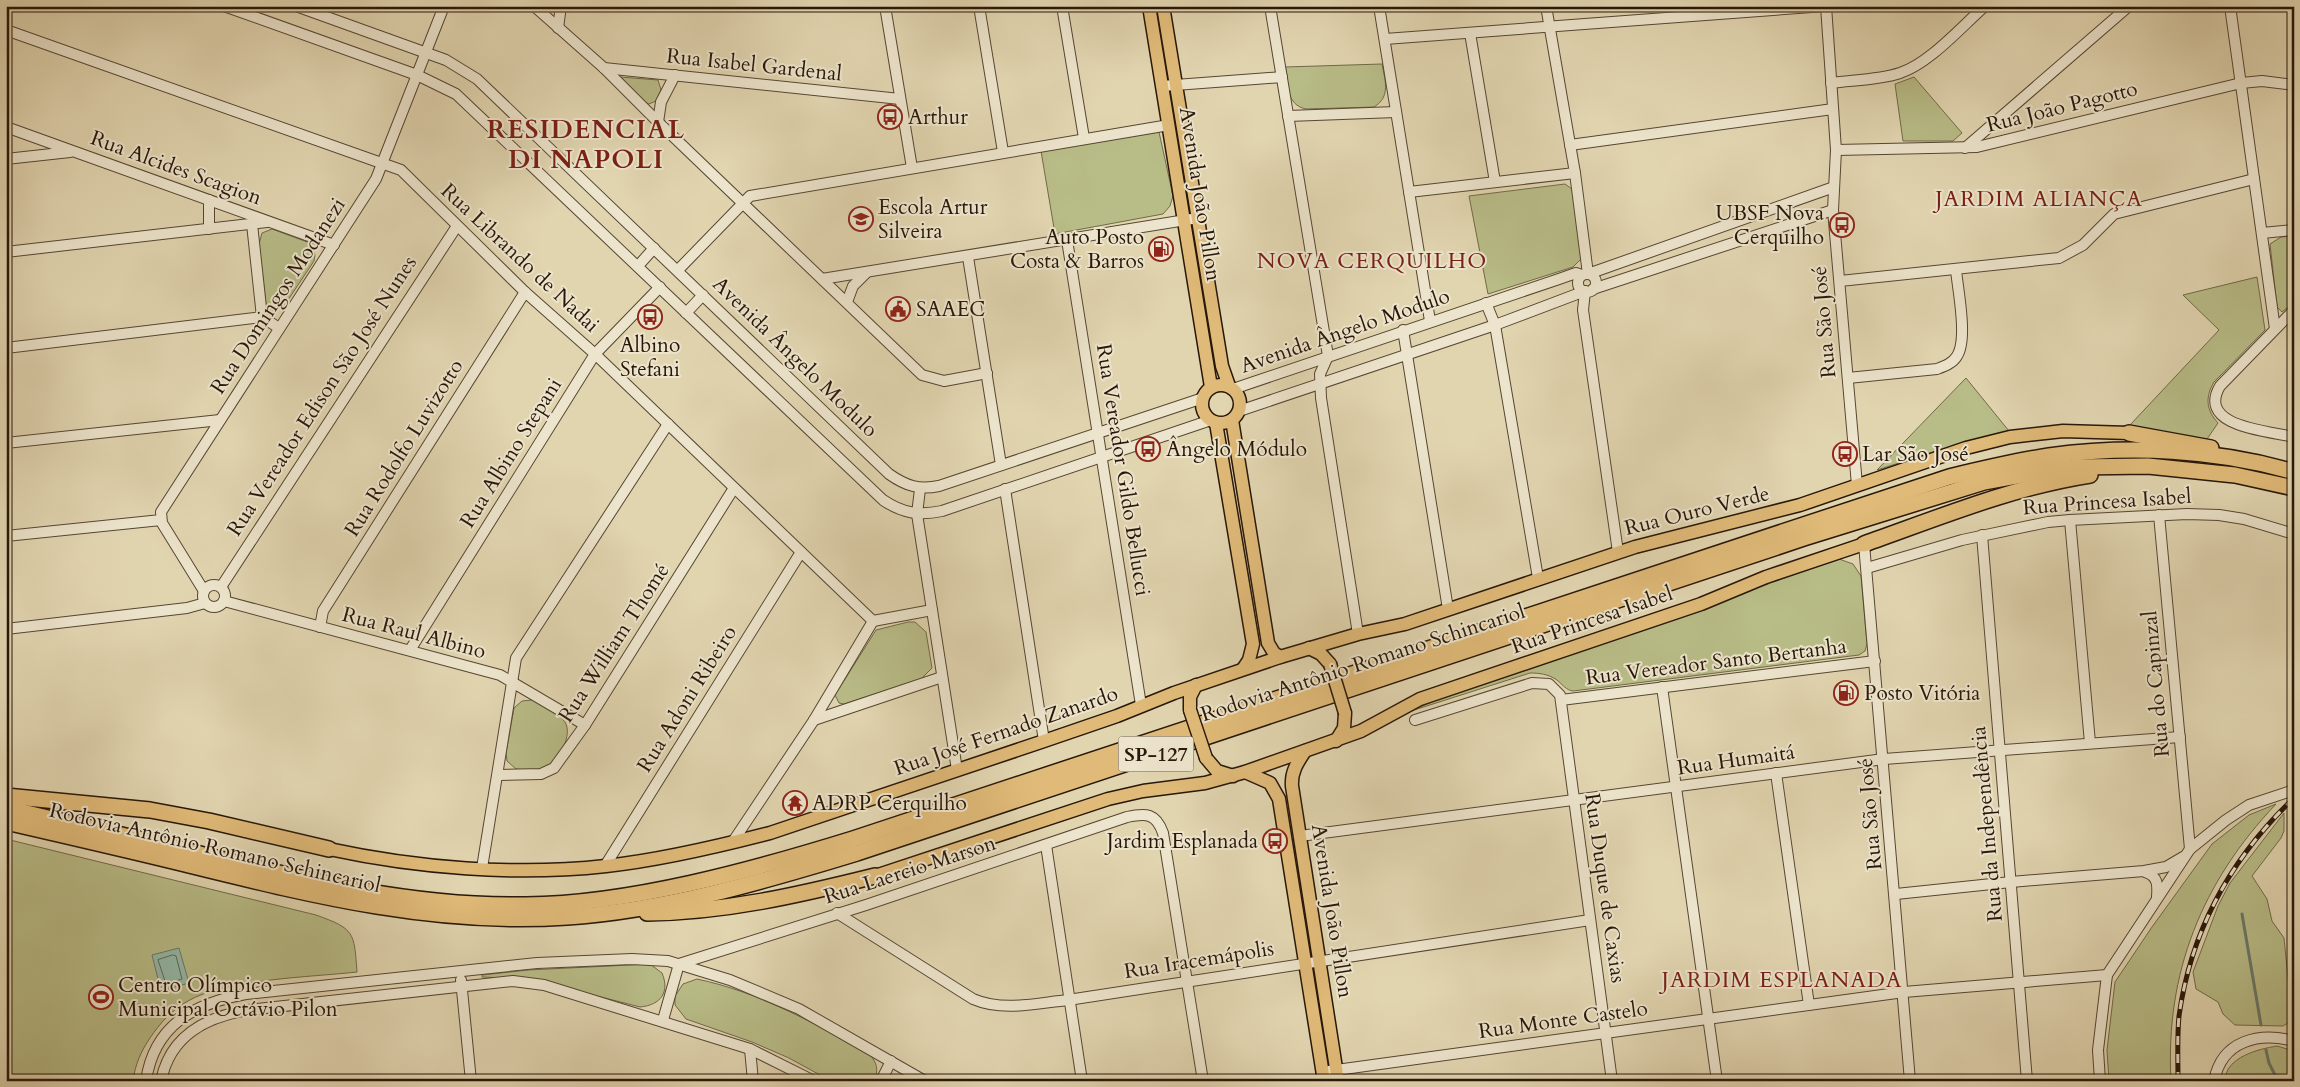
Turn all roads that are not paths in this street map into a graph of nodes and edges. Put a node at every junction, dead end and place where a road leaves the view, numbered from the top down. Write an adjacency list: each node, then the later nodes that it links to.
1 (224, 6): 25 (street, Avenida Ângelo Modulo)
2 (296, 6): 23 (street, Avenida Ângelo Modulo)
3 (444, 6): 23 (street, Rua Domingos Modanezi)
4 (534, 6): 19 (street)
5 (561, 6): 19 (street)
6 (885, 6): 33 (street)
7 (979, 6): 45 (street)
8 (1062, 6): 40 (street)
9 (1149, 6): 32 (main road, Avenida João Pillon)
10 (1163, 6): 30 (main road, Avenida João Pillon)
11 (1270, 6): 27 (street)
12 (1379, 6): 22 (street)
13 (1546, 6): 18 (street)
14 (1826, 6): 18 (street); 28 (street, Rua São José)
15 (1985, 6): 28 (street)
16 (2129, 6): 42 (street)
17 (2230, 6): 29 (street)
18 (1550, 27): 21 (street); 41 (street)
19 (558, 28): 24 (street)
20 (6, 30): 47 (street, Rua Librando de Nadai)
21 (1470, 33): 22 (street); 51 (street)
22 (1385, 39): 35 (street)
23 (426, 52): 25 (street, Rua Domingos Modanezi); 69 (street, Avenida Ângelo Modulo)
24 (604, 68): 26 (street, Rua Isabel Gardenal); 37 (street)
25 (417, 75): 47 (street, Rua Domingos Modanezi); 72 (street, Avenida Ângelo Modulo)
26 (675, 76): 33 (street, Rua Isabel Gardenal); 37 (street)
27 (1282, 77): 30 (street); 36 (street)
28 (1831, 83): 34 (street, Rua São José)
29 (2241, 83): 31 (street, Rua João Pagotto); 42 (street, Rua João Pagotto); 50 (street)
30 (1176, 85): 32 (street); 57 (main road, Avenida João Pillon)
31 (2294, 85)
32 (1162, 86): 38 (main road, Avenida João Pillon)
33 (900, 99): 48 (street)
34 (1833, 109): 41 (street); 43 (street, Rua São José)
35 (1396, 112): 36 (street); 53 (street)
36 (1288, 116): 96 (street)
37 (658, 122): 55 (street)
38 (1169, 125): 40 (street); 59 (main road, Avenida João Pillon)
39 (6, 127): 44 (street, Rua Alcides Scagion)
40 (1084, 138): 45 (street)
41 (1570, 145): 49 (street)
42 (1965, 148): 43 (street, Rua João Pagotto)
43 (1836, 150): 52 (street, Rua São José)
44 (74, 151): 46 (street); 54 (street, Rua Alcides Scagion)
45 (1003, 152): 48 (street)
46 (6, 159)
47 (382, 163): 63 (street, Rua Librando de Nadai); 68 (street, Rua Domingos Modanezi)
48 (912, 168): 55 (street)
49 (1575, 173): 51 (street); 76 (street)
50 (2254, 179): 66 (street); 74 (street)
51 (1495, 182): 53 (street)
52 (1834, 187): 56 (street, Rua São José); 76 (street, Avenida Ângelo Modulo)
53 (1410, 192): 88 (street)
54 (209, 200): 60 (street, Rua Alcides Scagion); 64 (street)
55 (743, 203): 73 (street); 77 (street)
56 (1833, 210): 58 (street); 61 (street, Rua São José)
57 (1198, 218): 59 (street); 101 (main road, Avenida João Pillon)
58 (1806, 219): 61 (street); 80 (street, Avenida Ângelo Modulo)
59 (1184, 221): 67 (street); 100 (main road, Avenida João Pillon)
60 (270, 222): 62 (street); 68 (street, Rua Alcides Scagion)
61 (1834, 223): 78 (street, Rua São José)
62 (252, 224): 64 (street); 87 (street)
63 (457, 226): 81 (street, Rua Librando de Nadai); 133 (street, Rua Vereador Edison São José Nunes)
64 (210, 229): 70 (street)
65 (2294, 230): 66 (street)
66 (2262, 233): 91 (street)
67 (1067, 240): 71 (street); 107 (street, Rua Vereador Gildo Bellucci)
68 (334, 245): 90 (street, Rua Domingos Modanezi)
69 (654, 248): 72 (street); 73 (street, Avenida Ângelo Modulo)
70 (6, 252)
71 (968, 257): 75 (street); 97 (street)
72 (638, 266): 79 (street, Avenida Ângelo Modulo)
73 (678, 270): 82 (street, Avenida Ângelo Modulo)
74 (1956, 270): 78 (street); 98 (street)
75 (867, 272): 77 (street); 83 (street)
76 (1585, 274): 80 (street); 80 (street); 84 (street, Avenida Ângelo Modulo)
77 (822, 279): 83 (street)
78 (1840, 281): 98 (street, Rua São José)
79 (660, 287): 86 (street, Avenida Ângelo Modulo); 94 (street, Rua Albino Stepani)
80 (1589, 290): 89 (street, Avenida Ângelo Modulo); 130 (street)
81 (525, 292): 94 (street, Rua Librando de Nadai); 140 (street, Rua Rodolfo Luvizotto)
82 (703, 295): 86 (street); 119 (street, Avenida Ângelo Modulo)
83 (847, 302): 97 (street)
84 (1486, 303): 88 (street, Avenida Ângelo Modulo); 89 (street)
85 (2294, 310): 91 (street)
86 (686, 313): 121 (street, Avenida Ângelo Modulo)
87 (262, 318): 90 (street); 93 (street)
88 (1430, 321): 92 (street, Avenida Ângelo Modulo)
89 (1495, 325): 95 (street, Avenida Ângelo Modulo); 132 (street)
90 (279, 328): 104 (street, Rua Domingos Modanezi)
91 (2275, 329): 109 (street)
92 (1404, 330): 95 (street); 96 (street, Avenida Ângelo Modulo)
93 (6, 348)
94 (595, 354): 106 (street, Rua Librando de Nadai); 144 (street, Rua Albino Stepani)
95 (1407, 354): 99 (street, Avenida Ângelo Modulo); 137 (street)
96 (1328, 356): 99 (street); 101 (street, Avenida Ângelo Modulo)
97 (987, 373): 113 (street)
98 (1848, 378): 116 (street, Rua São José)
99 (1320, 384): 103 (street, Avenida Ângelo Modulo); 142 (street)
100 (1211, 387): 101 (main road); 102 (main road)
101 (1231, 388): 103 (main road)
102 (1203, 398): 105 (main road); 107 (street)
103 (1236, 416): 105 (main road); 145 (main road)
104 (220, 420): 110 (street); 123 (street, Rua Domingos Modanezi)
105 (1214, 421): 111 (street, Avenida Ângelo Modulo); 147 (main road)
106 (668, 424): 117 (street, Rua Librando de Nadai); 149 (street)
107 (1098, 433): 111 (street, Rua Vereador Gildo Bellucci); 113 (street)
108 (2129, 433): 112 (highway); 116 (main road, Rua Ouro Verde)
109 (2294, 437)
110 (6, 443)
111 (1102, 457): 120 (street, Avenida Ângelo Modulo); 153 (street, Rua Vereador Gildo Bellucci)
112 (2243, 459): 115 (highway, Rodovia Antônio Romano Schincariol / SP-127); 172 (highway, Rodovia Antônio Romano Schincariol / SP-127)
113 (1001, 465): 119 (street)
114 (2148, 466): 118 (highway, Rodovia Antônio Romano Schincariol / SP-127); 128 (highway); 187 (highway, Rodovia Antônio Romano Schincariol / SP-127)
115 (2294, 472)
116 (1857, 485): 130 (main road, Rua Ouro Verde)
117 (734, 488): 129 (street, Rua Librando de Nadai); 156 (street, Rua William Thomé)
118 (2294, 488)
119 (920, 489): 121 (street)
120 (1005, 489): 121 (street, Avenida Ângelo Modulo); 158 (street)
121 (917, 514): 138 (street)
122 (2159, 515): 124 (street, Rua Princesa Isabel); 125 (street, Rua Princesa Isabel); 157 (street, Rua do Capinzal)
123 (160, 520): 127 (street); 134 (street)
124 (2070, 520): 126 (street, Rua Princesa Isabel); 160 (street)
125 (2294, 534)
126 (1982, 535): 131 (street, Rua Princesa Isabel); 161 (street, Rua da Independência)
127 (6, 536)
128 (1864, 544): 131 (street, Rua São José); 159 (main road, Rua Princesa Isabel)
129 (801, 552): 139 (street, Rua Librando de Nadai); 179 (street, Rua Adoni Ribeiro)
130 (1618, 552): 132 (main road, Rua Ouro Verde)
131 (1867, 568): 146 (street, Rua São José)
132 (1538, 578): 137 (main road, Rua Ouro Verde)
133 (221, 587): 134 (street); 135 (street)
134 (204, 591): 136 (street)
135 (224, 601): 136 (street); 140 (street, Rua Raul Albino)
136 (205, 603): 141 (street)
137 (1448, 609): 142 (main road, Rua Ouro Verde)
138 (932, 610): 139 (street); 148 (street)
139 (872, 621): 154 (street)
140 (320, 627): 144 (street, Rua Raul Albino)
141 (6, 629)
142 (1358, 634): 143 (main road, Rua Ouro Verde)
143 (1309, 648): 145 (main road, Rua Ouro Verde); 159 (main road, bridge)
144 (410, 650): 149 (street, Rua Raul Albino)
145 (1280, 657): 147 (main road, Rua José Fernado Zanardo)
146 (1875, 661): 151 (street, Rua Vereador Santo Bertanha); 163 (street, Rua São José)
147 (1243, 669): 150 (main road, Rua José Fernado Zanardo)
148 (942, 677): 154 (street); 164 (street)
149 (512, 681): 156 (street, Rua Raul Albino); 167 (street)
150 (1196, 685): 153 (main road, Rua José Fernado Zanardo); 166 (main road, bridge)
151 (1662, 687): 152 (street, Rua Vereador Santo Bertanha); 168 (street)
152 (1561, 700): 155 (street, Rua Princesa Isabel); 171 (street, Rua Duque de Caxias)
153 (1141, 705): 158 (main road, Rua José Fernado Zanardo)
154 (814, 720): 175 (street)
155 (1415, 720)
156 (585, 724): 167 (street, Rua William Thomé)
157 (2180, 737): 160 (street, Rua Humaitá); 178 (street, Rua do Capinzal)
158 (1044, 741): 164 (main road, Rua José Fernado Zanardo)
159 (1336, 741): 162 (main road)
160 (2090, 743): 161 (street, Rua Humaitá)
161 (2000, 749): 163 (street, Rua Humaitá); 183 (street, Rua da Independência)
162 (1305, 751): 166 (main road); 174 (main road, Avenida João Pillon)
163 (1884, 759): 165 (street, Rua Humaitá); 184 (street, Rua São José)
164 (957, 770): 175 (main road, Rua José Fernado Zanardo)
165 (1776, 773): 168 (street, Rua Humaitá); 199 (street)
166 (1239, 774): 182 (main road); 190 (main road, Avenida João Pillon)
167 (498, 775): 180 (street)
168 (1676, 787): 171 (street, Rua Humaitá); 200 (street)
169 (2294, 790): 178 (street)
170 (6, 796): 177 (highway)
171 (1574, 800): 174 (street, Rua Humaitá); 188 (street, Rua Duque de Caxias)
172 (6, 808)
173 (6, 822): 187 (highway, Rodovia Antônio Romano Schincariol / SP-127)
174 (1300, 836): 189 (main road, Avenida João Pillon)
175 (732, 843): 179 (main road, Rua José Fernado Zanardo)
176 (1046, 845): 186 (street, Rua Laercio Marson); 194 (street, Rua Laercio Marson); 198 (street)
177 (329, 849): 180 (main road, Rua José Fernado Zanardo)
178 (2189, 852): 181 (street); 185 (street)
179 (605, 866): 180 (main road, Rua José Fernado Zanardo)
180 (482, 868)
181 (2144, 871): 183 (street); 185 (street)
182 (875, 876): 187 (highway)
183 (2011, 882): 184 (street); 195 (street, Rua da Independência)
184 (1896, 894): 197 (street, Rua São José)
185 (2157, 899): 193 (street)
186 (837, 913): 191 (street, Rua Laercio Marson); 198 (street, Rua Iracemápolis)
187 (602, 914)
188 (1590, 920): 189 (street, Rua Iracemápolis); 202 (street, Rua Duque de Caxias)
189 (1319, 960): 190 (street, Rua Iracemápolis); 206 (main road, Avenida João Pillon)
190 (1305, 962): 194 (street, Rua Iracemápolis); 207 (main road, Avenida João Pillon)
191 (679, 964): 192 (street); 201 (street); 205 (street)
192 (460, 972): 196 (street); 208 (street)
193 (2107, 975): 195 (street, Rua Monte Castelo); 221 (street)
194 (1187, 981): 198 (street, Rua Iracemápolis); 216 (street)
195 (2020, 982): 197 (street, Rua Monte Castelo); 220 (street, Rua da Independência)
196 (462, 986): 201 (street); 209 (street); 210 (street)
197 (1904, 992): 199 (street, Rua Monte Castelo); 219 (street, Rua São José)
198 (1068, 1000): 215 (street)
199 (1809, 1005): 200 (street, Rua Monte Castelo)
200 (1708, 1019): 202 (street, Rua Monte Castelo); 218 (street)
201 (663, 1020): 204 (street)
202 (1606, 1033): 206 (street, Rua Monte Castelo); 217 (street, Rua Duque de Caxias)
203 (2294, 1041): 222 (street)
204 (750, 1049): 211 (street); 212 (street)
205 (891, 1061): 213 (street); 214 (street)
206 (1337, 1075): 207 (street, Rua Monte Castelo)
207 (1324, 1076)
208 (146, 1081)
209 (161, 1081)
210 (471, 1081)
211 (753, 1081)
212 (814, 1081)
213 (881, 1081)
214 (924, 1081)
215 (1082, 1081)
216 (1203, 1081)
217 (1612, 1081)
218 (1717, 1081)
219 (1910, 1081)
220 (2027, 1081)
221 (2100, 1081)
222 (2214, 1081)

